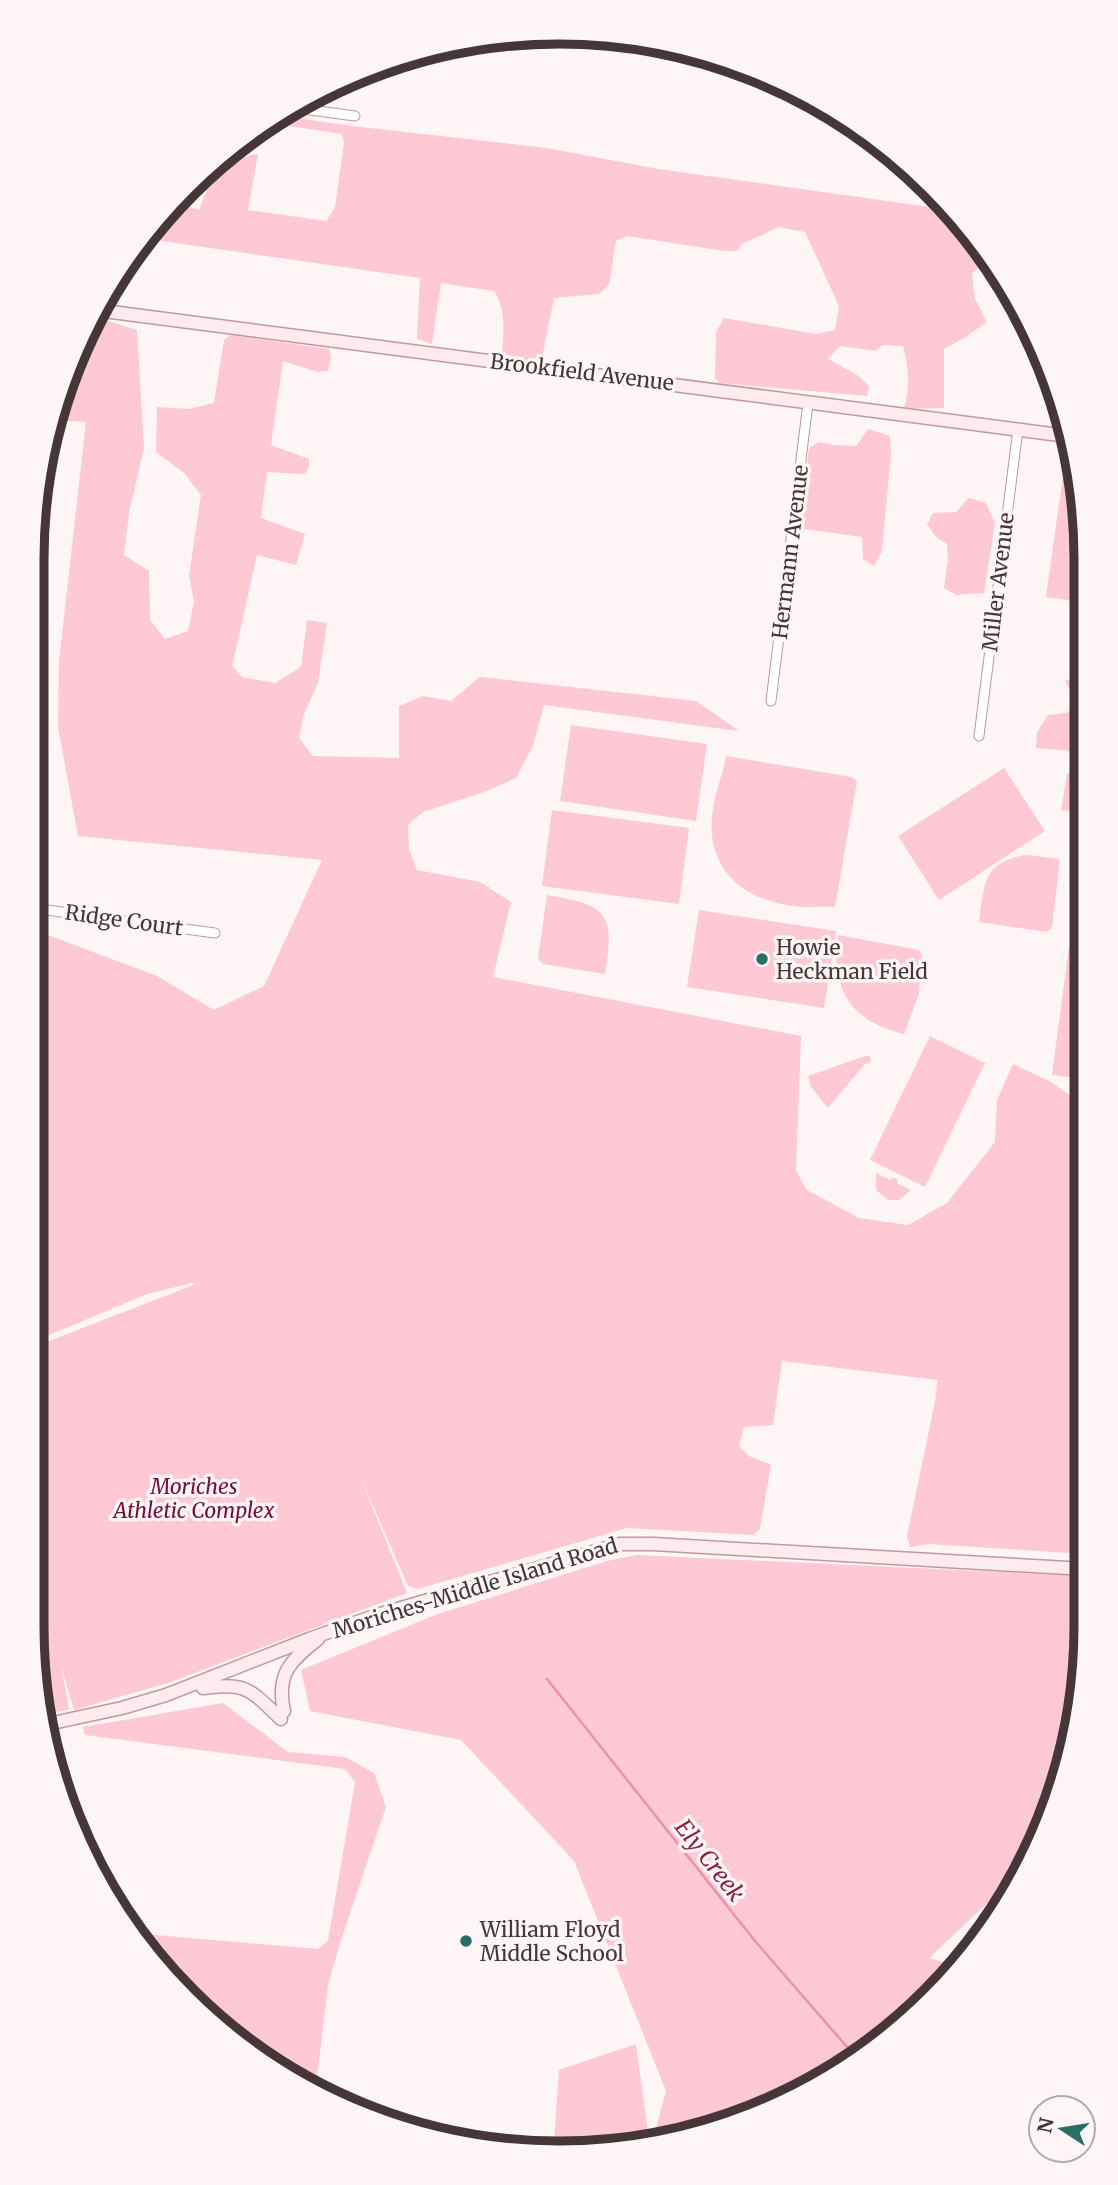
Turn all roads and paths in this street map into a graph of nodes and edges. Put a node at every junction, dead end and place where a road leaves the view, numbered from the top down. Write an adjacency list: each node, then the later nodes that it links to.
1 (307, 110): 2 (street)
2 (355, 116)
3 (107, 311): 4 (main road, Brookfield Avenue)
4 (808, 403): 5 (main road, Brookfield Avenue); 7 (street, Hermann Avenue)
5 (1018, 429): 6 (main road, Brookfield Avenue); 8 (street, Miller Avenue)
6 (1059, 435)
7 (771, 701)
8 (979, 736)
9 (44, 910): 10 (street, Ridge Court)
10 (215, 933)
11 (1074, 1568): 12 (main road, Moriches-Middle Island Road)
12 (329, 1631): 13 (main road, Moriches-Middle Island Road); 13 (main road)
13 (181, 1690): 14 (main road, Moriches-Middle Island Road)
14 (53, 1723)

